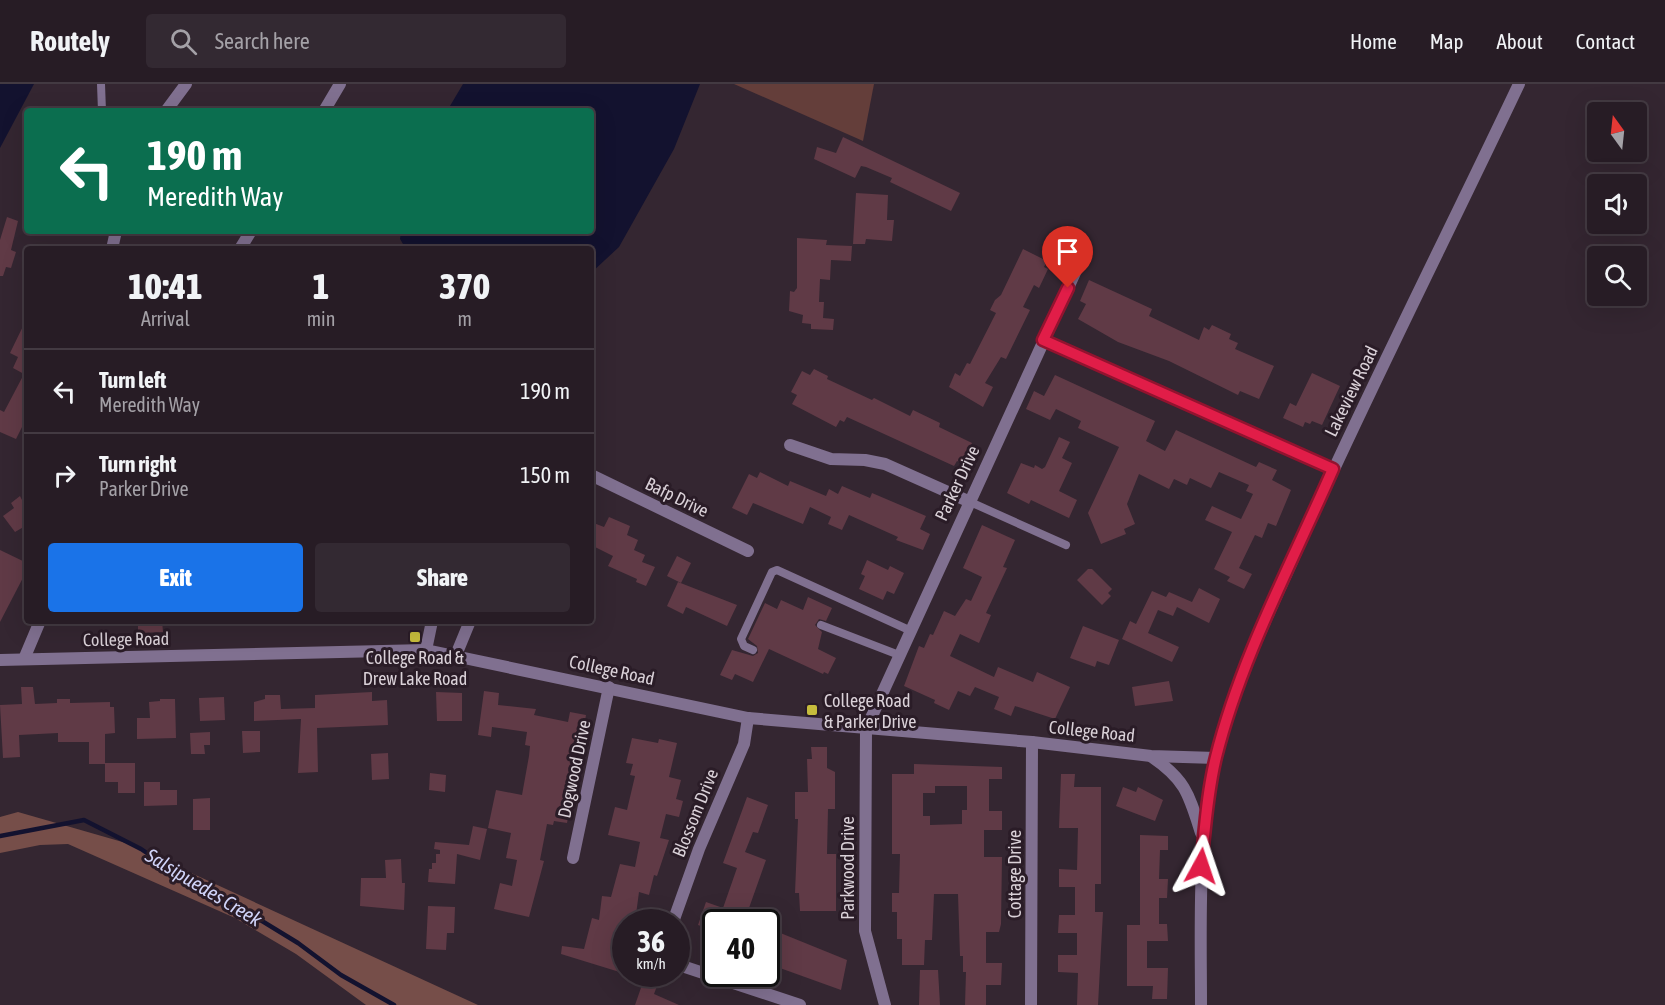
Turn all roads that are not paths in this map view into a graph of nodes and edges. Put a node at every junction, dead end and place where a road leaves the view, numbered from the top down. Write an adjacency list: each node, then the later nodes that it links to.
1 (100, 84): 5 (lane)
2 (186, 84): 6 (street)
3 (340, 84): 7 (street)
4 (1519, 84): 11 (street, Lakeview Road)
5 (102, 108)
6 (168, 108)
7 (326, 108)
8 (1084, 253): 9 (street, Parker Drive)
9 (1043, 340): 11 (street); 13 (street, Parker Drive)
10 (790, 445): 13 (street)
11 (1333, 469): 32 (street, Lakeview Road)
12 (594, 476): 15 (street, Bafp Drive)
13 (968, 501): 14 (lane); 20 (street, Parker Drive)
14 (1066, 545)
15 (748, 550)
16 (39, 624): 25 (street)
17 (431, 624): 21 (street)
18 (469, 624): 23 (street)
19 (821, 625): 24 (lane)
20 (909, 630): 22 (lane); 24 (street, Parker Drive)
21 (426, 650): 23 (street, College Road); 25 (street, College Road)
22 (753, 650)
23 (456, 655): 27 (street, College Road)
24 (899, 655): 29 (street, Parker Drive)
25 (24, 659): 26 (street, College Road)
26 (0, 660)
27 (609, 687): 28 (street, College Road); 34 (street, Dogwood Drive)
28 (748, 718): 29 (street, College Road); 35 (street, Blossom Drive)
29 (866, 729): 30 (street, College Road); 37 (street, Parkwood Drive)
30 (1032, 742): 31 (street, College Road); 39 (street, Cottage Drive)
31 (1151, 756): 32 (street, College Road); 33 (street)
32 (1216, 758): 33 (street, Lakeview Road)
33 (1204, 839): 40 (street, Lakeview Road)
34 (573, 858)
35 (678, 909)
36 (690, 969): 38 (street)
37 (883, 1003)
38 (800, 1005)
39 (1031, 1005)
40 (1201, 1005)

